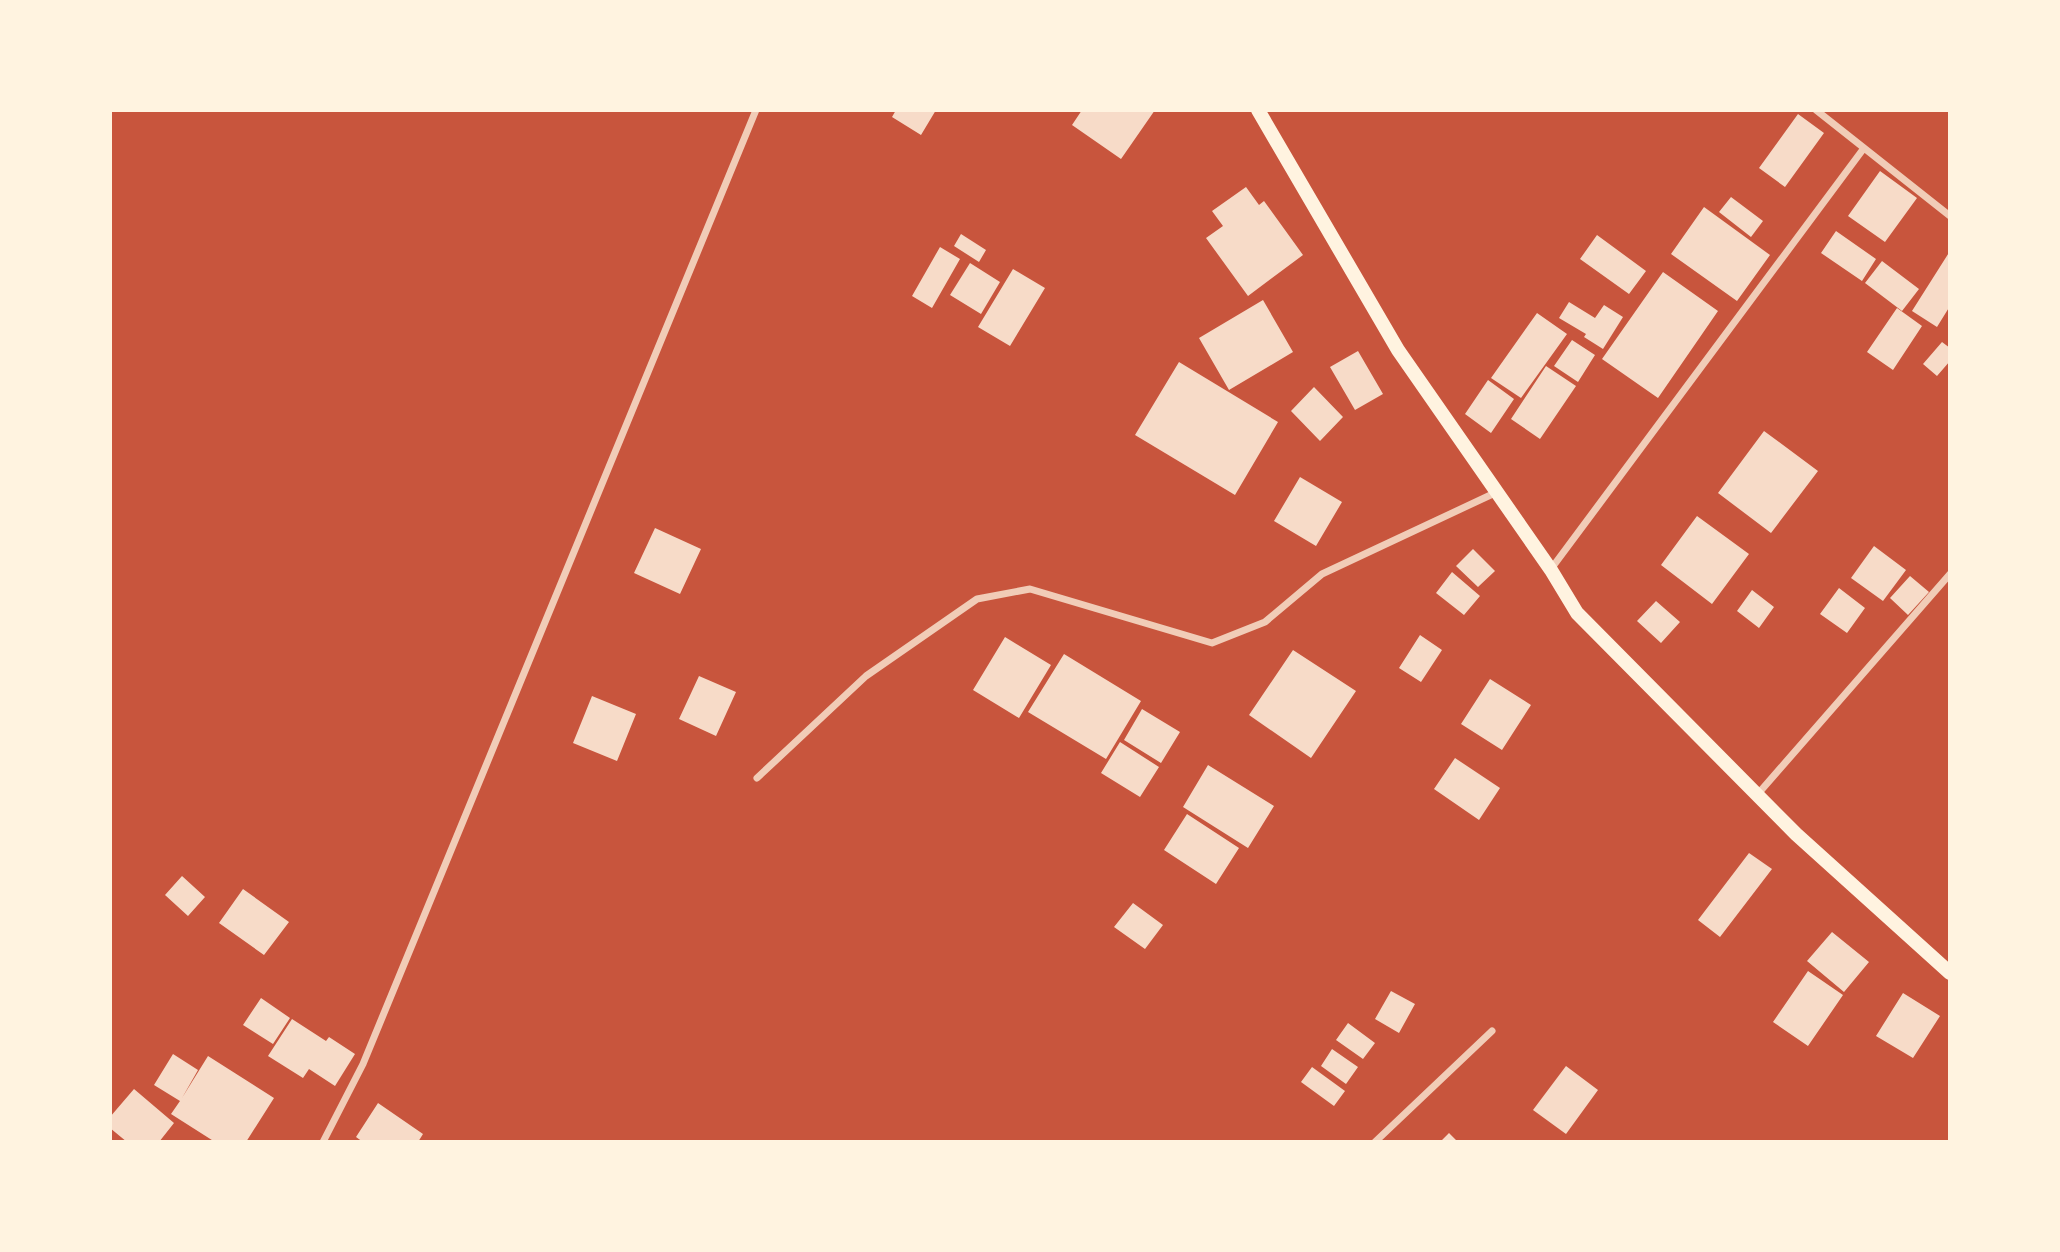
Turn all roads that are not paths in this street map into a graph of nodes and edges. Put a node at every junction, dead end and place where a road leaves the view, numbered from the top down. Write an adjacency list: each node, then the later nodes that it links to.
1 (756, 110): 13 (street)
2 (1258, 110): 6 (main road)
3 (1816, 110): 4 (street)
4 (1864, 148): 5 (street); 7 (street)
5 (1950, 216)
6 (1497, 492): 7 (main road); 9 (street)
7 (1551, 570): 10 (main road)
8 (1950, 574): 10 (street)
9 (757, 778)
10 (1757, 795): 11 (main road)
11 (1950, 973)
12 (1492, 1031): 14 (street)
13 (323, 1142)
14 (1375, 1142)

